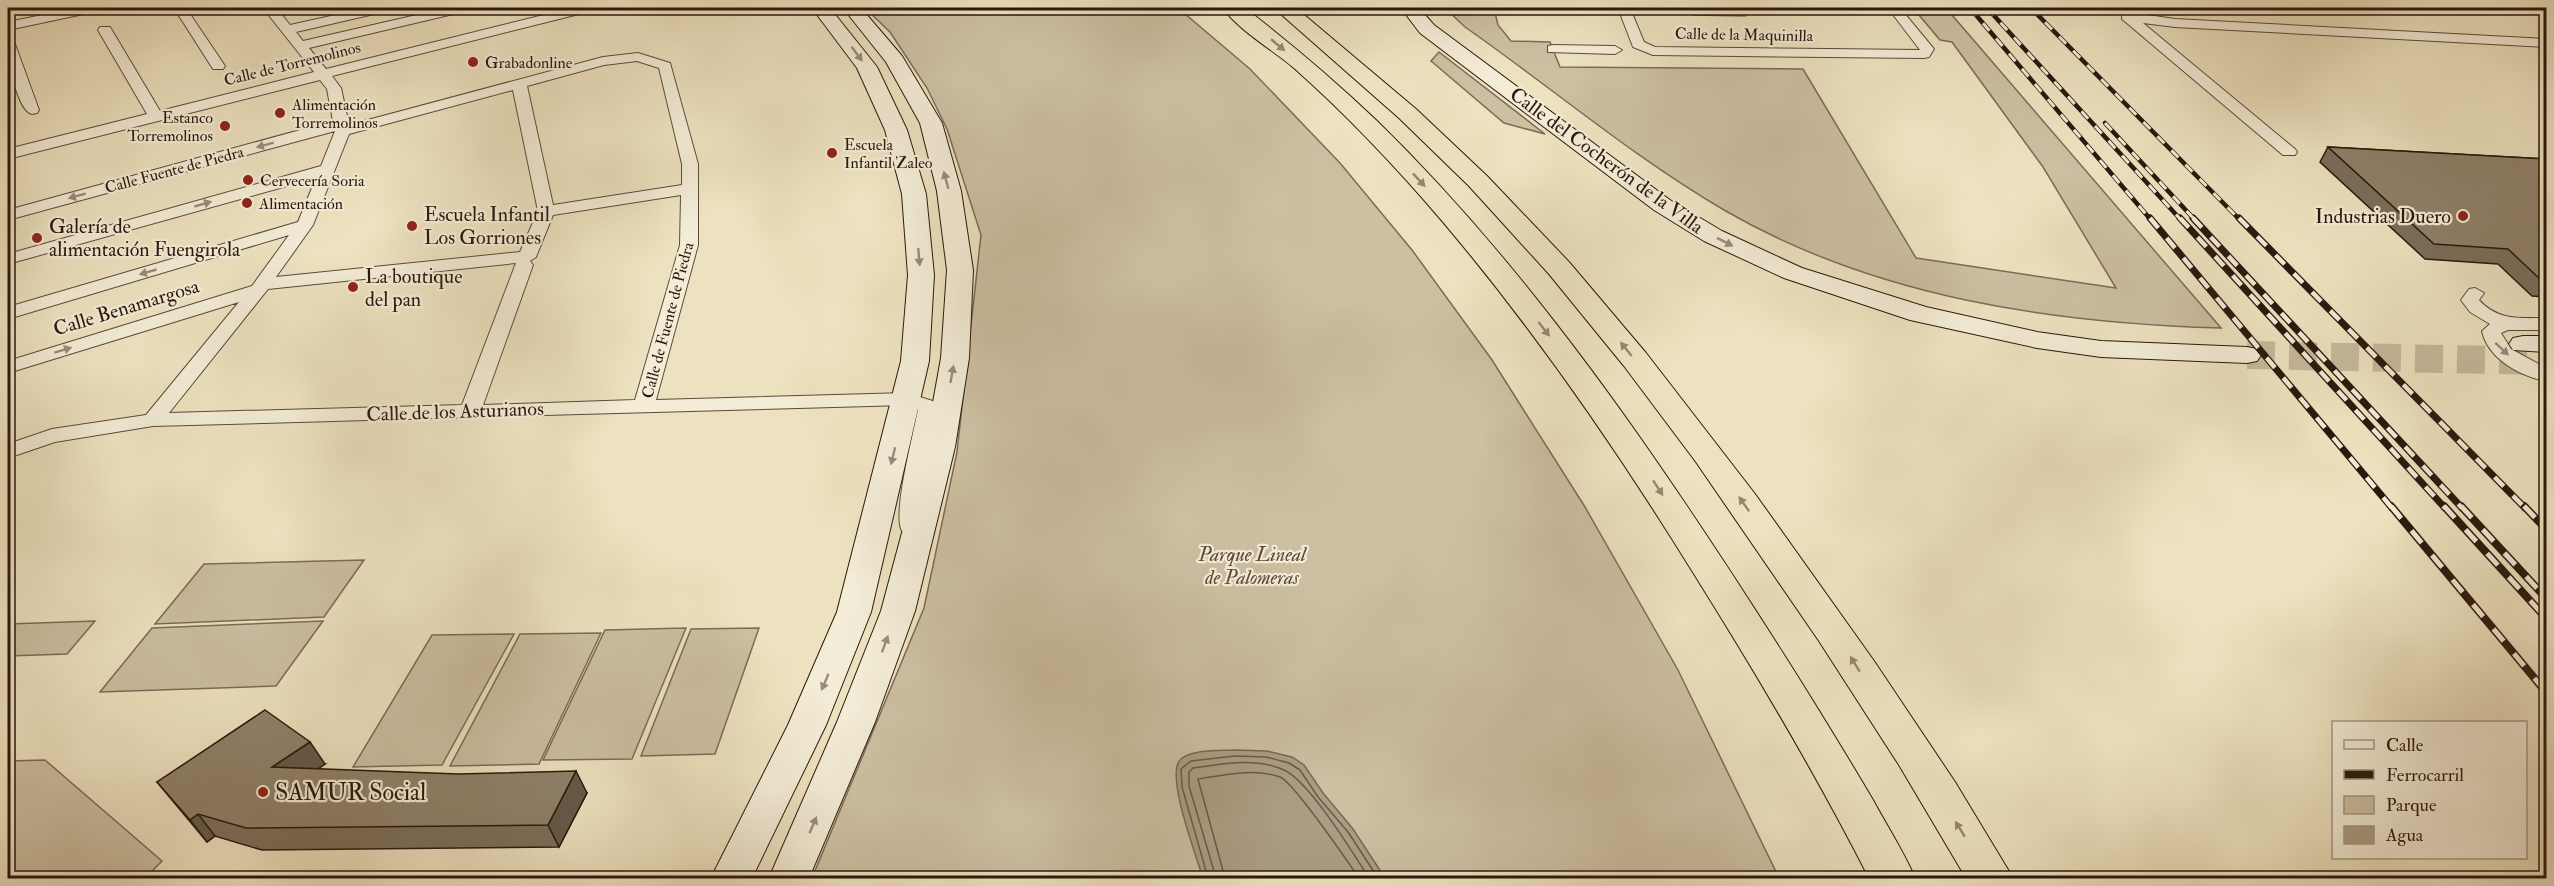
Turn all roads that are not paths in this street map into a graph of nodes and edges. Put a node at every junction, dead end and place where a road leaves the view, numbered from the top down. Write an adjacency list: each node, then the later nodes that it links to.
1 (8, 8): 18 (street)
2 (92, 8): 18 (street)
3 (180, 8): 26 (street)
4 (295, 8): 16 (street)
5 (382, 8): 20 (street)
6 (461, 8): 23 (street)
7 (586, 8): 27 (street, Calle de Torremolinos)
8 (821, 8): 47 (street, one-way to 47)
9 (852, 8): 52 (street, one-way to 9)
10 (1233, 8): 55 (highway, one-way to 55)
11 (1284, 8): 56 (highway, one-way to 11)
12 (1410, 8): 13 (street, Calle del Cocherón de la Villa, one-way to 13)
13 (1432, 8)
14 (1624, 8): 15 (street, Calle de la Maquinilla)
15 (1894, 8)
16 (271, 10): 20 (street)
17 (2123, 12): 21 (street); 32 (street)
18 (11, 25)
19 (105, 30): 30 (street)
20 (287, 30): 23 (street)
21 (2547, 43)
22 (8, 44): 29 (street)
23 (300, 46): 27 (street)
24 (1553, 50): 25 (street)
25 (1615, 50)
26 (218, 66)
27 (323, 74): 30 (street, Calle de Torremolinos); 31 (street)
28 (519, 84): 31 (street, Calle de Fuente de Piedra); 35 (street, Calle de Fuente de Piedra); 36 (street)
29 (32, 110)
30 (155, 116): 33 (street, Calle de Torremolinos)
31 (342, 127): 34 (street); 37 (street, Calle Fuente de Piedra, one-way to 37)
32 (2289, 152)
33 (8, 154)
34 (328, 169): 38 (street); 39 (street, one-way to 34)
35 (690, 189): 36 (street); 48 (street, Calle de Fuente de Piedra)
36 (546, 211): 41 (street, Calle Benamargosa)
37 (8, 215)
38 (305, 225): 41 (street); 43 (street, Calle Benamargosa, one-way to 43)
39 (8, 259)
40 (524, 265): 49 (street)
41 (260, 287): 46 (street, Calle Benamargosa, one-way to 41); 50 (street)
42 (2475, 293): 45 (street)
43 (8, 313)
44 (2547, 324): 45 (street, one-way to 45)
45 (2535, 351)
46 (8, 367)
47 (907, 399): 48 (street, Calle de los Asturianos); 52 (street); 53 (street, one-way to 53)
48 (644, 406): 49 (street, Calle de los Asturianos)
49 (470, 411): 50 (street, Calle de los Asturianos)
50 (153, 420): 51 (street, Calle de los Asturianos)
51 (8, 451)
52 (897, 611): 54 (street, one-way to 52)
53 (731, 879)
54 (789, 879)
55 (1892, 879)
56 (1990, 879)

